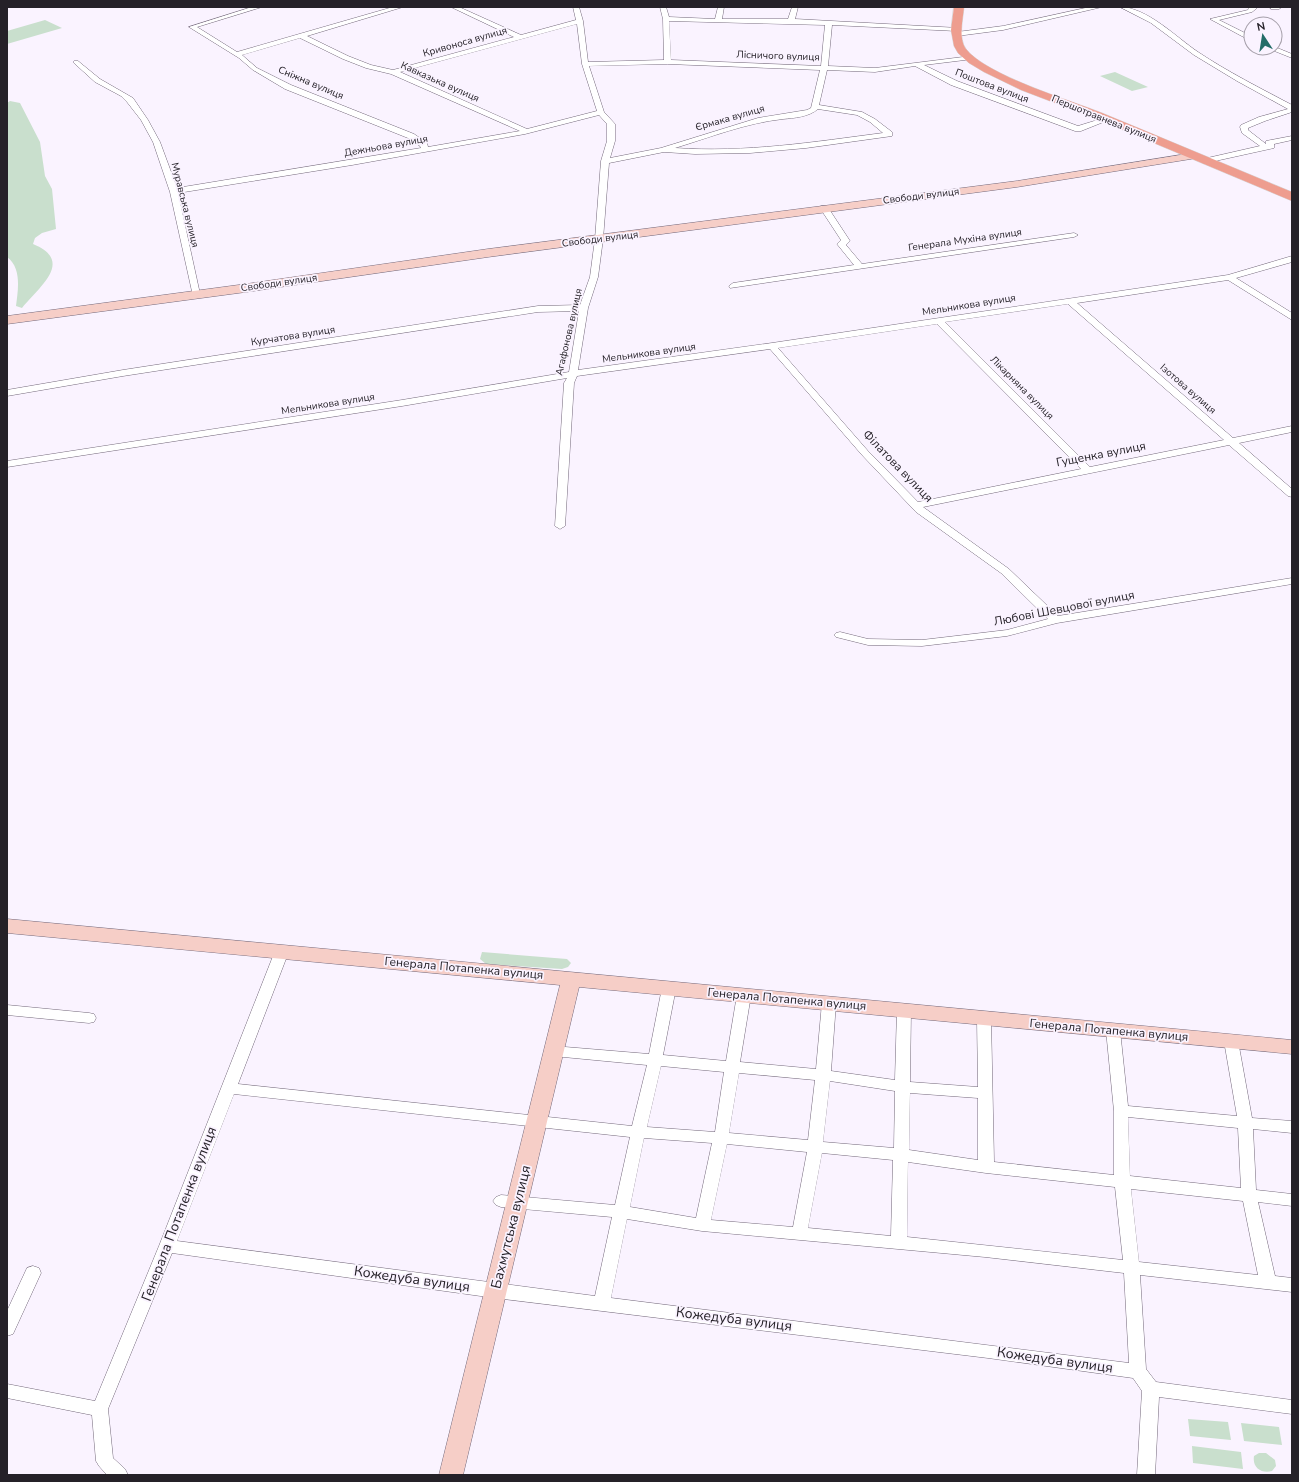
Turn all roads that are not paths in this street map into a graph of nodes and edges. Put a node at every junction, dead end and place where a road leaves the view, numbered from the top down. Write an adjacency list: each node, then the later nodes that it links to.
1 (259, 7): 21 (street, Сніжна вулиця)
2 (400, 7): 19 (street)
3 (454, 7): 20 (street, Кривоноса вулиця)
4 (576, 7): 15 (street, Агафонова вулиця)
5 (663, 7): 12 (street)
6 (722, 7): 13 (street)
7 (795, 7): 14 (street)
8 (959, 7): 17 (main road, Першотравнева вулиця)
9 (1099, 7): 17 (street)
10 (1123, 7): 30 (street)
11 (1252, 7): 18 (street)
12 (666, 19): 13 (street); 24 (street)
13 (718, 21): 14 (street)
14 (791, 21): 16 (street)
15 (580, 22): 20 (street, Кривоноса вулиця); 25 (street, Агафонова вулиця)
16 (829, 23): 17 (street); 27 (street)
17 (957, 32): 22 (main road, Першотравнева вулиця)
18 (1243, 35)
19 (302, 36): 21 (street); 28 (street, Кавказька вулиця)
20 (520, 37): 28 (street, Кривоноса вулиця)
21 (236, 54): 36 (street, Сніжна вулиця)
22 (971, 58): 26 (street, Лісничого вулиця); 32 (main road, Першотравнева вулиця)
23 (76, 62): 41 (street, Муравська вулиця)
24 (668, 62): 25 (street, Лісничого вулиця); 27 (street, Лісничого вулиця)
25 (584, 64): 31 (street, Агафонова вулиця)
26 (916, 64): 27 (street, Лісничого вулиця); 32 (street, Поштова вулиця)
27 (824, 68): 29 (street)
28 (393, 72): 33 (street, Кавказька вулиця)
29 (815, 106): 37 (street, Єрмака вулиця); 37 (street, Єрмака вулиця)
30 (1292, 108): 35 (street)
31 (601, 112): 33 (street, Дежньова вулиця); 39 (street, Агафонова вулиця)
32 (1107, 119): 38 (main road, Першотравнева вулиця)
33 (525, 132): 36 (street, Дежньова вулиця)
34 (1292, 138): 35 (street)
35 (1265, 147): 40 (street)
36 (425, 149): 41 (street, Дежньова вулиця)
37 (662, 150): 39 (street, Єрмака вулиця)
38 (1193, 156): 40 (main road, Першотравнева вулиця); 43 (street, Свободи вулиця)
39 (605, 161): 45 (street, Агафонова вулиця)
40 (1206, 161): 42 (main road, Першотравнева вулиця)
41 (173, 191): 50 (street, Муравська вулиця)
42 (1292, 197)
43 (824, 208): 45 (street, Свободи вулиця); 47 (street)
44 (1074, 235): 47 (street, Генерала Мухіна вулиця)
45 (599, 239): 50 (street, Свободи вулиця); 52 (street, Агафонова вулиця)
46 (1292, 259): 48 (street, Мельникова вулиця)
47 (859, 266): 49 (street, Генерала Мухіна вулиця)
48 (1229, 277): 51 (street, Мельникова вулиця); 53 (street)
49 (733, 286)
50 (196, 294): 54 (street, Свободи вулиця)
51 (1070, 301): 55 (street, Мельникова вулиця); 60 (street, Ізотова вулиця)
52 (584, 308): 57 (street, Агафонова вулиця); 58 (street, Курчатова вулиця)
53 (1292, 317)
54 (7, 320)
55 (939, 321): 56 (street, Мельникова вулиця); 62 (street, Лікарняна вулиця)
56 (772, 346): 57 (street, Мельникова вулиця); 64 (street, Філатова вулиця)
57 (573, 374): 61 (street, Мельникова вулиця); 65 (street, Агафонова вулиця)
58 (7, 393)
59 (1292, 429): 60 (street, Гущенка вулиця)
60 (1232, 441): 62 (street, Гущенка вулиця); 63 (street, Ізотова вулиця)
61 (7, 464)
62 (1088, 470): 64 (street, Гущенка вулиця)
63 (1292, 494)
64 (916, 505): 67 (street, Філатова вулиця)
65 (560, 526)
66 (1292, 581): 67 (street, Любові Шевцової вулиця)
67 (1056, 620): 68 (street, Любові Шевцової вулиця)
68 (840, 635)
69 (7, 926): 70 (street, Генерала Потапенка вулиця)
70 (282, 951): 71 (street, Генерала Потапенка вулиця); 87 (street, Генерала Потапенка вулиця)
71 (571, 978): 72 (street, Генерала Потапенка вулиця); 82 (street, Бахмутська вулиця)
72 (669, 988): 73 (street, Генерала Потапенка вулиця); 83 (street)
73 (744, 996): 74 (street, Генерала Потапенка вулиця); 84 (street)
74 (829, 1003): 76 (street, Генерала Потапенка вулиця); 85 (street)
75 (7, 1010): 77 (street)
76 (904, 1010): 78 (street, Генерала Потапенка вулиця); 86 (street)
77 (89, 1018)
78 (984, 1018): 79 (street, Генерала Потапенка вулиця); 88 (street)
79 (1113, 1030): 80 (street, Генерала Потапенка вулиця); 89 (street)
80 (1231, 1042): 81 (street, Генерала Потапенка вулиця); 91 (street)
81 (1292, 1047)
82 (553, 1051): 83 (street); 90 (street, Бахмутська вулиця)
83 (655, 1061): 84 (street); 93 (street)
84 (732, 1068): 85 (street); 94 (street)
85 (824, 1075): 86 (street); 95 (street)
86 (902, 1087): 88 (street); 96 (street)
87 (228, 1088): 90 (street); 106 (street, Генерала Потапенка вулиця)
88 (985, 1093): 97 (street)
89 (1121, 1111): 91 (street); 98 (street)
90 (538, 1120): 93 (street); 101 (street, Бахмутська вулиця)
91 (1245, 1121): 92 (street); 99 (street)
92 (1292, 1127)
93 (638, 1132): 94 (street); 102 (street)
94 (721, 1138): 95 (street); 103 (street)
95 (815, 1148): 96 (street); 104 (street)
96 (901, 1155): 97 (street); 105 (street)
97 (986, 1167): 98 (street)
98 (1122, 1181): 99 (street); 107 (street)
99 (1249, 1195): 100 (street); 109 (street)
100 (1292, 1200)
101 (509, 1201): 102 (street); 111 (street, Бахмутська вулиця)
102 (622, 1212): 103 (street); 112 (street)
103 (702, 1225): 104 (street)
104 (798, 1235): 105 (street)
105 (899, 1244): 107 (street)
106 (167, 1246): 111 (street, Кожедуба вулиця); 118 (street, Генерала Потапенка вулиця)
107 (1132, 1268): 109 (street); 114 (street)
108 (33, 1273): 113 (street)
109 (1268, 1282): 110 (street)
110 (1292, 1285)
111 (495, 1290): 112 (street, Кожедуба вулиця); 120 (street, Бахмутська вулиця)
112 (602, 1303): 114 (street, Кожедуба вулиця)
113 (7, 1329)
114 (1138, 1371): 115 (street)
115 (1151, 1389): 117 (street); 121 (street)
116 (7, 1391): 118 (street)
117 (1292, 1407)
118 (100, 1409): 119 (street, Генерала Потапенка вулиця)
119 (119, 1475)
120 (451, 1475)
121 (1146, 1475)

